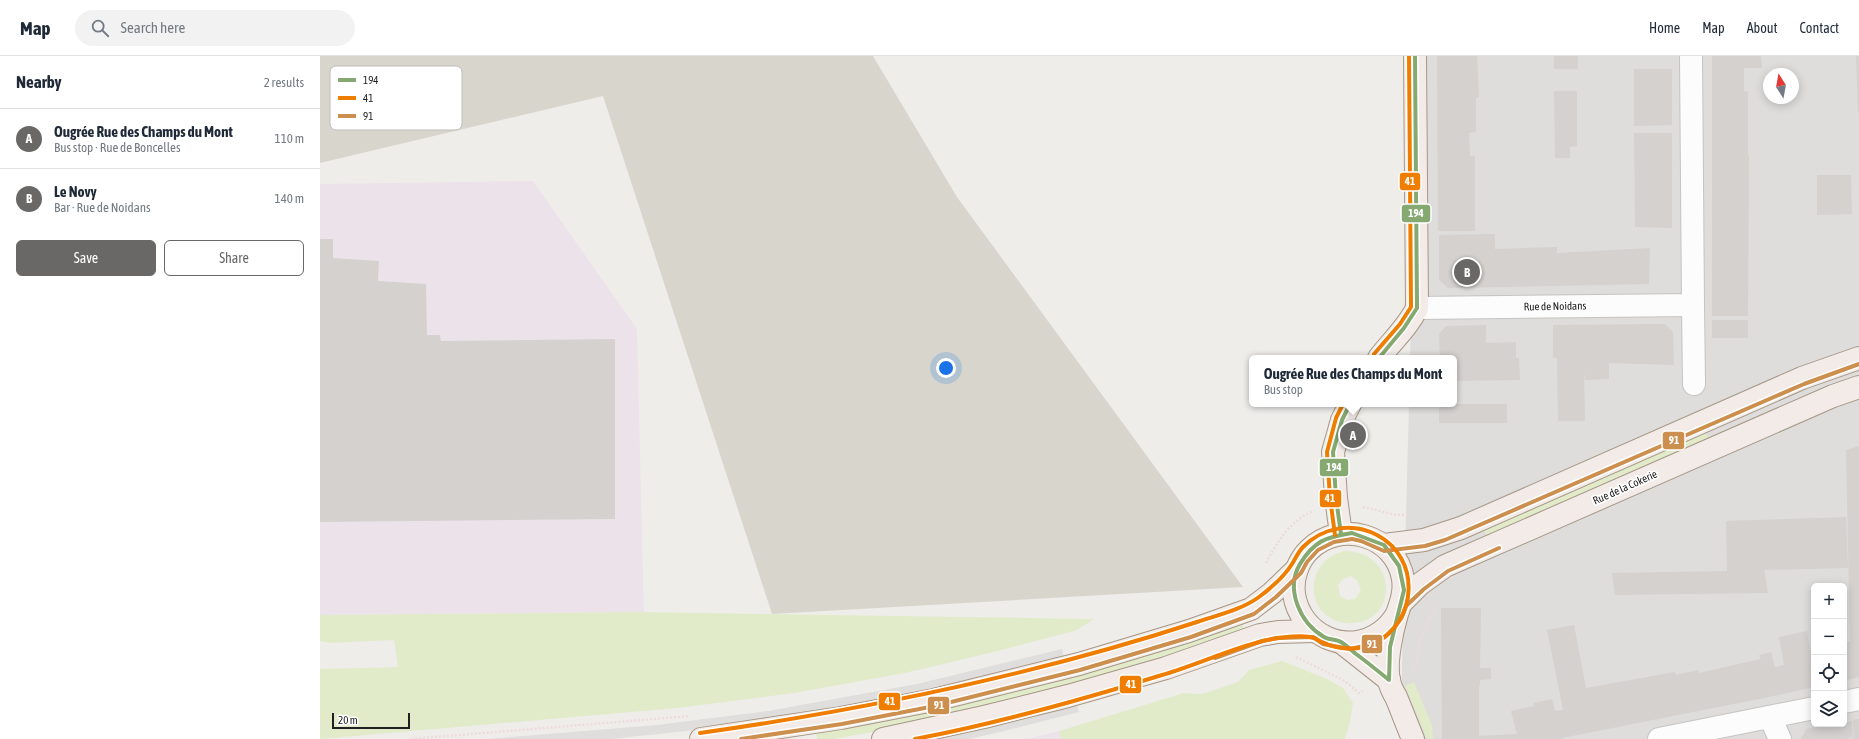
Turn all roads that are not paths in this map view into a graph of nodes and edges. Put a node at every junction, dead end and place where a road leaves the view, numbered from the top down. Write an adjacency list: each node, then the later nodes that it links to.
1 (1415, 56): 4 (main road)
2 (1692, 56): 3 (street)
3 (1693, 305): 4 (street, Rue de Noidans); 7 (street)
4 (1418, 308): 5 (main road)
5 (1381, 355)
6 (1859, 358): 11 (main road)
7 (1694, 384)
8 (1859, 387): 13 (main road, Rue de la Cokerie)
9 (1348, 407): 10 (main road)
10 (1341, 534): 11 (main road); 12 (main road)
11 (1384, 545): 13 (main road)
12 (1297, 569): 14 (main road); 21 (main road)
13 (1399, 609): 15 (main road); 16 (main road)
14 (1315, 631): 15 (main road); 22 (main road)
15 (1341, 642): 16 (main road)
16 (1389, 680): 23 (main road)
17 (1859, 699): 18 (street)
18 (1847, 701)
19 (1811, 709): 20 (street)
20 (1770, 717): 24 (street); 25 (street)
21 (701, 739)
22 (883, 739)
23 (1413, 739)
24 (1659, 739)
25 (1780, 739)

